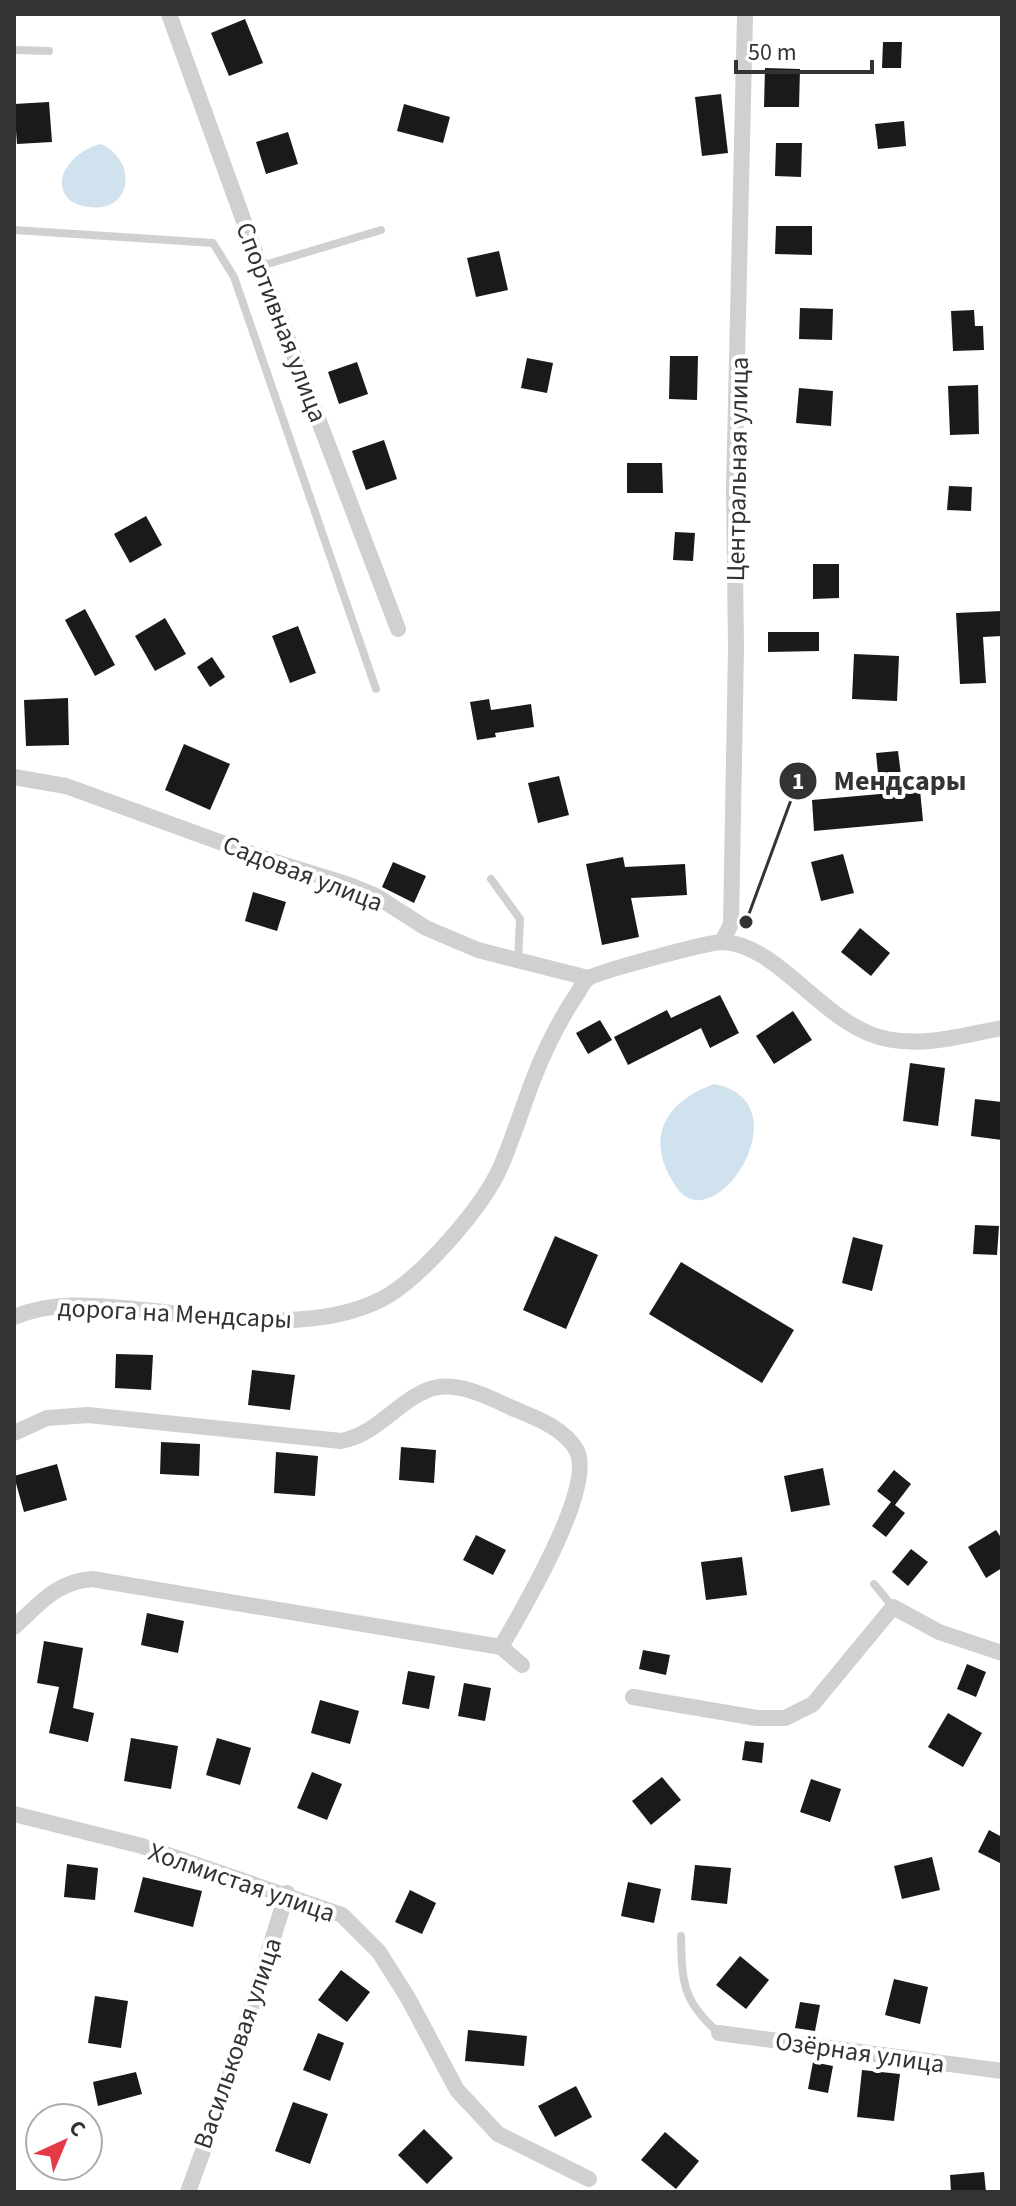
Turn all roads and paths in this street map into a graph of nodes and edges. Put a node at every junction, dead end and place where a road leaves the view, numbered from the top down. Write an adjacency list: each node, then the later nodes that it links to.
1 (169, 14): 7 (street, Спортивная улица)
2 (745, 14): 12 (street, Центральная улица)
3 (14, 50): 4 (lane)
4 (49, 51)
5 (14, 230): 9 (lane)
6 (381, 230): 7 (lane)
7 (260, 266): 8 (street, Спортивная улица)
8 (398, 629)
9 (376, 689)
10 (14, 777): 13 (street, Садовая улица)
11 (491, 879): 13 (lane)
12 (722, 942): 14 (street); 15 (street)
13 (518, 961): 14 (street, Садовая улица)
14 (588, 978): 16 (street, дорога на Мендсары)
15 (1002, 1028)
16 (14, 1317)
17 (14, 1433): 21 (street)
18 (874, 1584): 19 (lane)
19 (893, 1607): 22 (street); 24 (street)
20 (14, 1627): 21 (street)
21 (501, 1647): 23 (street)
22 (1002, 1653)
23 (522, 1665)
24 (633, 1697)
25 (14, 1814): 26 (street, Холмистая улица)
26 (287, 1893): 30 (street, Холмистая улица); 31 (street, Васильковая улица)
27 (681, 1936): 28 (lane)
28 (719, 2033): 29 (street, Озёрная улица)
29 (1002, 2071)
30 (593, 2186)
31 (188, 2192)

